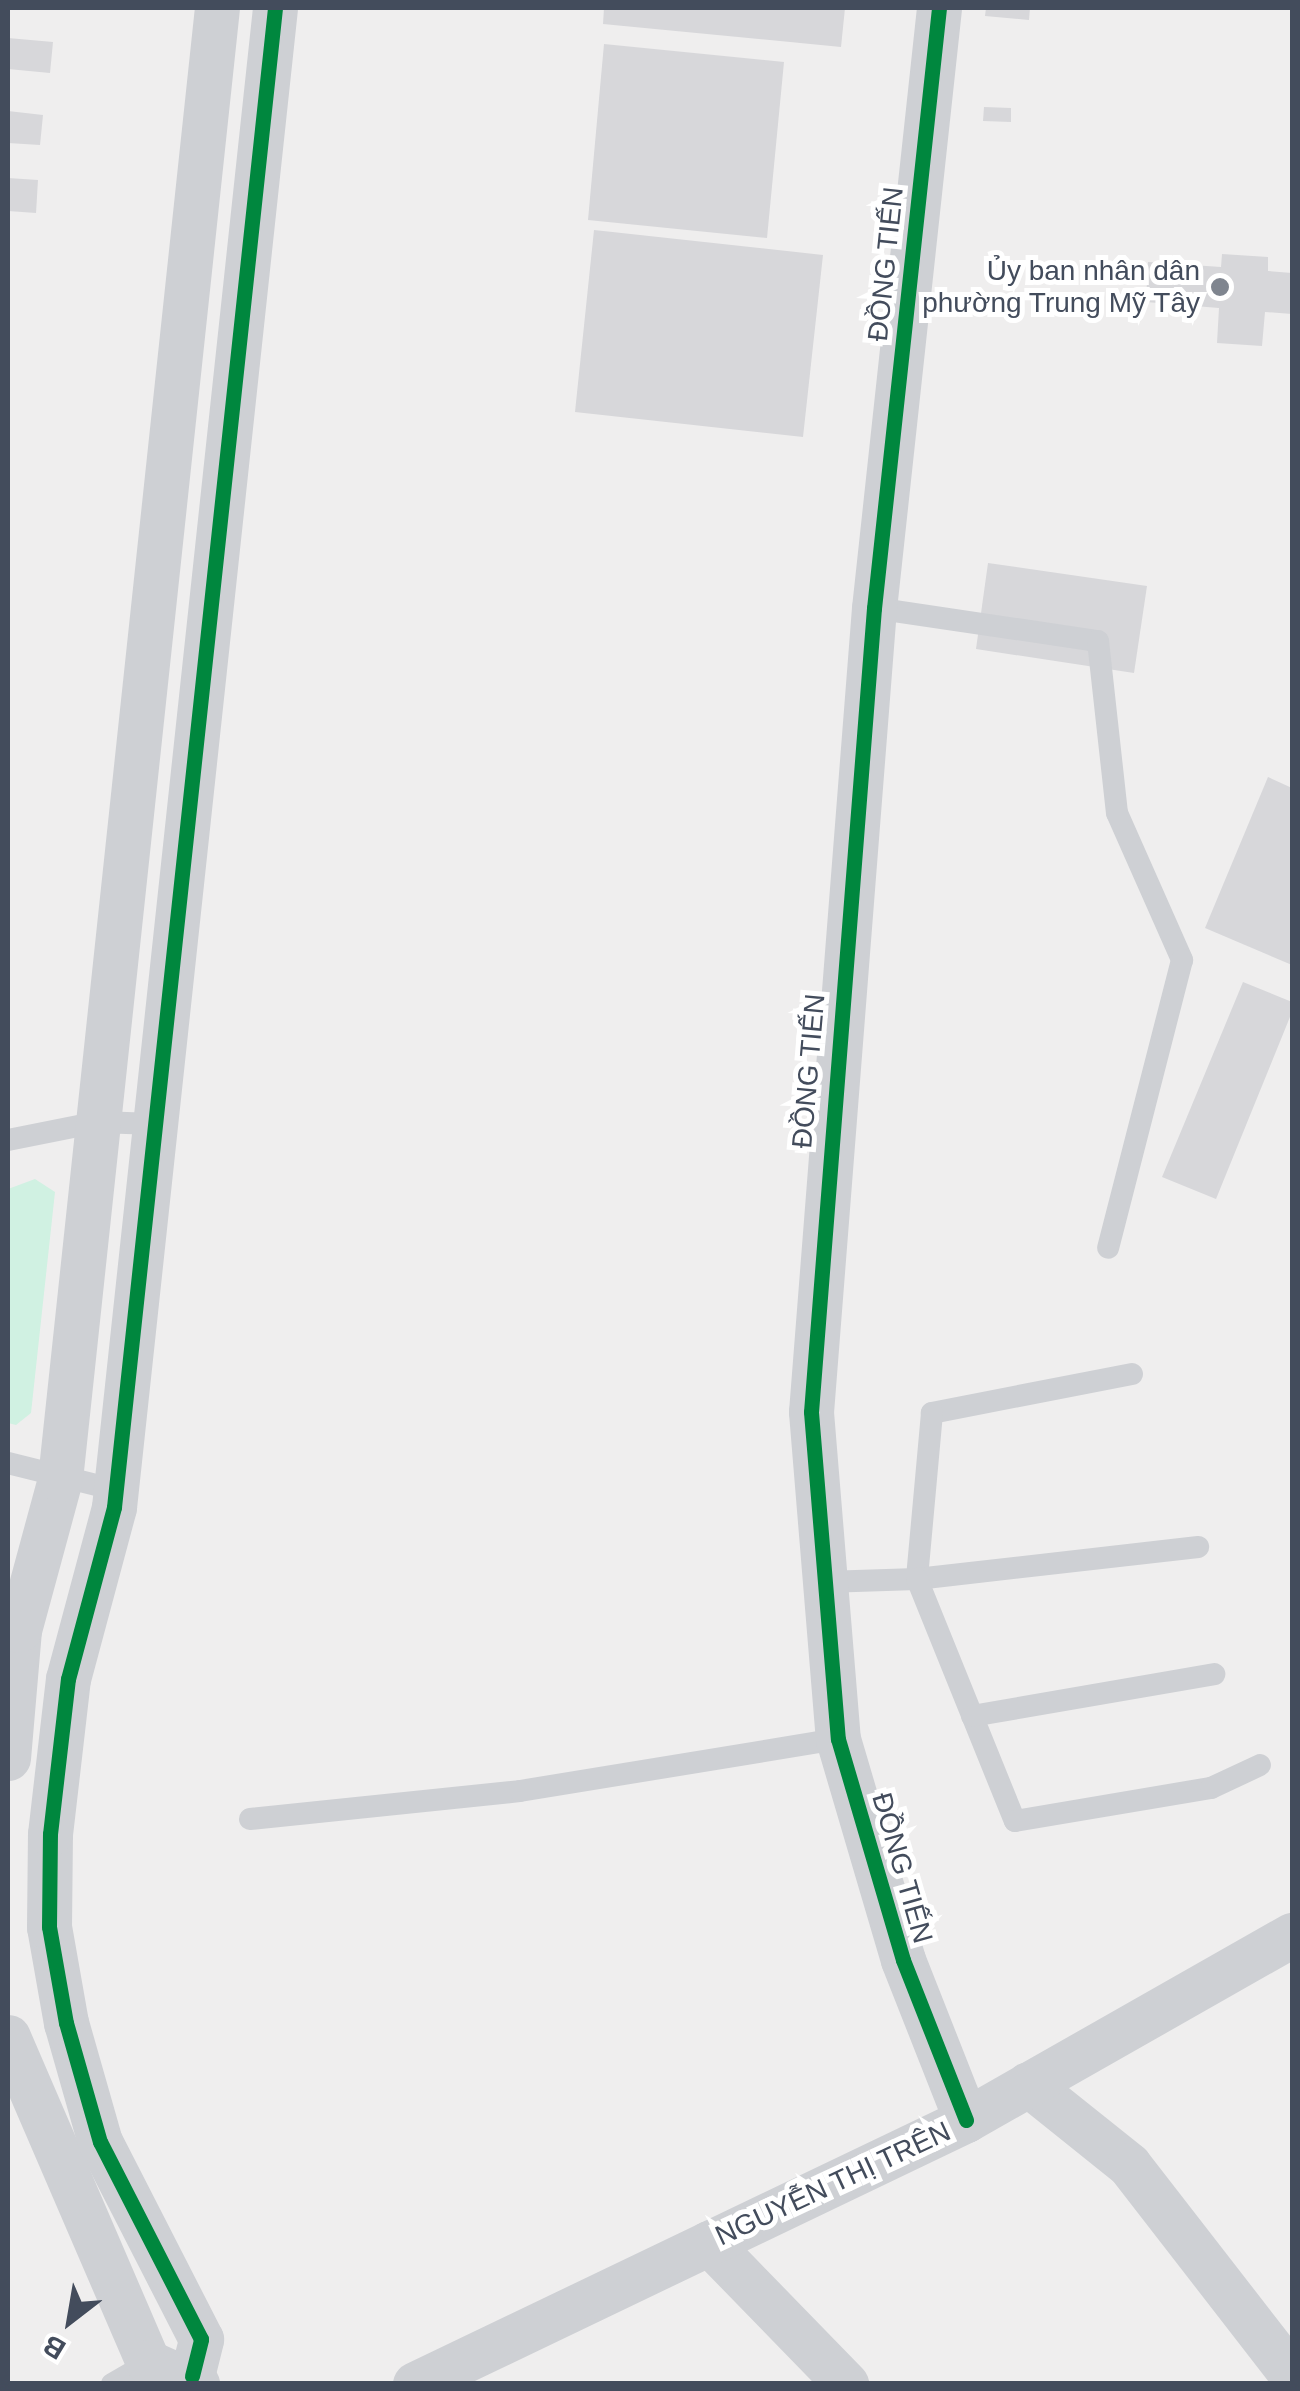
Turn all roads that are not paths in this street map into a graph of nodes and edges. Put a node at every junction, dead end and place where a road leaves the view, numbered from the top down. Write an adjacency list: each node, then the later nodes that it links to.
1 (217, 8): 4 (street)
2 (275, 8): 5 (street)
3 (940, 8): 6 (street, ĐỒNG TIẾN)
4 (155, 581): 5 (street); 7 (street)
5 (212, 588): 8 (street)
6 (874, 608): 10 (lane); 17 (street, ĐỒNG TIẾN)
7 (98, 1122): 8 (lane); 9 (lane); 13 (street)
8 (155, 1124): 14 (street)
9 (8, 1140)
10 (1108, 1248)
11 (1132, 1374): 16 (lane)
12 (8, 1463): 13 (lane)
13 (60, 1479): 14 (lane); 21 (street)
14 (116, 1490): 29 (street)
15 (1198, 1547): 16 (lane)
16 (917, 1579): 17 (lane); 19 (lane)
17 (824, 1582): 20 (street, ĐỒNG TIẾN)
18 (1214, 1674): 19 (lane)
19 (972, 1716): 22 (lane)
20 (838, 1739): 23 (lane); 27 (street, ĐỒNG TIẾN)
21 (8, 1758)
22 (1260, 1765)
23 (250, 1818)
24 (1292, 1935): 26 (street, NGUYỄN THỊ TRÊN)
25 (8, 2037): 30 (street)
26 (1028, 2084): 27 (street, NGUYỄN THỊ TRÊN); 31 (street)
27 (966, 2120): 28 (street, NGUYỄN THỊ TRÊN)
28 (709, 2243): 32 (street, NGUYỄN THỊ TRÊN); 33 (street)
29 (196, 2366): 30 (street)
30 (130, 2373)
31 (1292, 2375)
32 (415, 2384)
33 (846, 2384)

